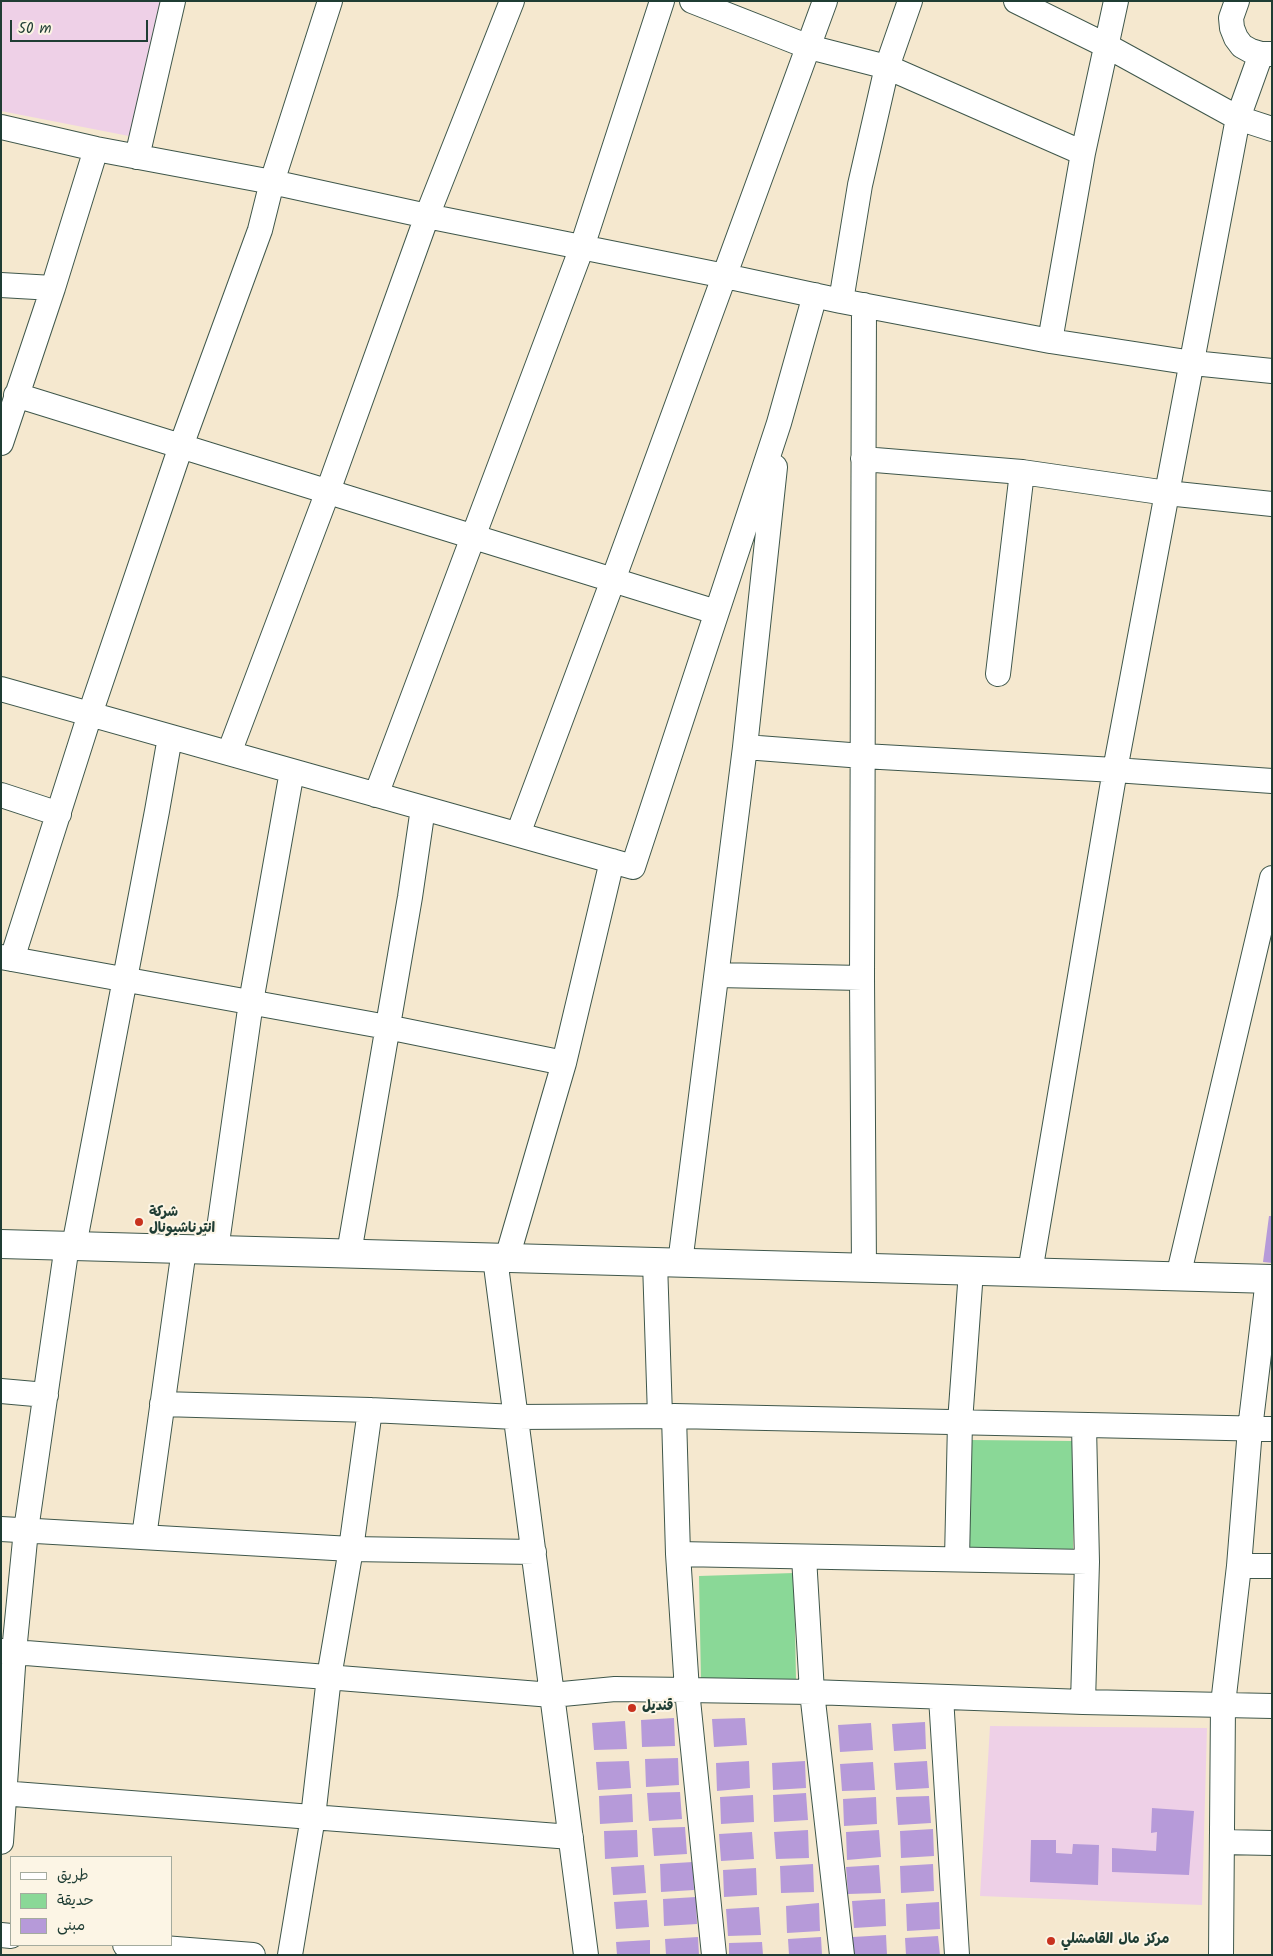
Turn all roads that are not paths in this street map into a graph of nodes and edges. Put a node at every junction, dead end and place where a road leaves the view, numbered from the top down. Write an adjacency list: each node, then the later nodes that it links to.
1 (173, 1): 20 (street)
2 (330, 1): 21 (street)
3 (512, 1): 22 (street)
4 (662, 1): 23 (street)
5 (692, 1): 12 (street)
6 (825, 1): 12 (street)
7 (910, 1): 14 (street)
8 (1016, 1): 11 (street)
9 (1116, 1): 11 (street)
10 (1237, 1): 13 (street)
11 (1107, 46): 15 (street); 19 (street)
12 (809, 47): 14 (street); 24 (street)
13 (1266, 54): 15 (street)
14 (887, 67): 19 (street); 28 (street)
15 (1238, 118): 17 (street); 31 (street)
16 (1, 128): 18 (street)
17 (1272, 129)
18 (96, 149): 20 (street); 26 (street)
19 (1083, 154): 30 (street)
20 (137, 157): 21 (street)
21 (272, 182): 22 (street); 36 (street)
22 (427, 216): 23 (street); 39 (street)
23 (582, 247): 24 (street); 42 (street)
24 (725, 276): 27 (street); 43 (street)
25 (1, 285): 26 (street)
26 (52, 288): 33 (street)
27 (815, 295): 28 (street); 34 (street)
28 (841, 301): 29 (street)
29 (864, 305): 30 (street); 37 (street)
30 (1050, 341): 31 (street)
31 (1193, 363): 32 (street); 40 (street)
32 (1272, 371)
33 (16, 395): 35 (street); 36 (street)
34 (779, 423): 44 (street); 49 (street)
35 (1, 443)
36 (182, 446): 39 (street); 47 (street)
37 (864, 459): 38 (street); 51 (street)
38 (1022, 472): 40 (street); 45 (street)
39 (328, 491): 42 (street); 50 (street)
40 (1167, 493): 41 (street); 52 (street)
41 (1272, 504)
42 (474, 536): 43 (street); 55 (street)
43 (614, 580): 44 (street); 59 (street)
44 (716, 612): 60 (street)
45 (998, 674)
46 (1, 689): 47 (street)
47 (90, 714): 48 (street); 58 (street)
48 (170, 736): 50 (street); 65 (street)
49 (745, 747): 51 (street); 63 (street)
50 (230, 753): 53 (street)
51 (863, 756): 52 (street); 64 (street)
52 (1115, 770): 54 (street); 78 (street)
53 (292, 771): 55 (street); 66 (street)
54 (1272, 781)
55 (376, 794): 57 (street)
56 (1, 795): 58 (street)
57 (423, 808): 59 (street); 67 (street)
58 (59, 814): 62 (street)
59 (518, 834): 60 (street)
60 (612, 861): 68 (street)
61 (1272, 878): 79 (street)
62 (7, 958): 65 (street)
63 (717, 975): 64 (street); 75 (street)
64 (862, 978): 76 (street)
65 (125, 980): 66 (street); 70 (street)
66 (252, 1002): 67 (street); 72 (street)
67 (387, 1027): 68 (street); 73 (street)
68 (564, 1063): 74 (street)
69 (1, 1244): 70 (main road)
70 (70, 1246): 71 (main road); 82 (street)
71 (184, 1249): 72 (main road); 83 (street)
72 (216, 1250): 73 (main road)
73 (349, 1253): 74 (main road)
74 (501, 1258): 75 (main road); 85 (street)
75 (668, 1262): 76 (main road); 86 (street)
76 (864, 1268): 77 (main road)
77 (971, 1271): 78 (main road); 87 (street)
78 (1030, 1272): 79 (main road)
79 (1178, 1277): 80 (main road)
80 (1270, 1279): 89 (street)
81 (1, 1392): 82 (street)
82 (46, 1395): 91 (street)
83 (162, 1404): 84 (street); 92 (street)
84 (370, 1410): 85 (street); 93 (street)
85 (516, 1416): 86 (street); 94 (street)
86 (667, 1416): 87 (street); 95 (street)
87 (960, 1422): 88 (street); 97 (street)
88 (1084, 1426): 89 (street); 98 (street)
89 (1261, 1429): 99 (street)
90 (1, 1529): 91 (street)
91 (26, 1530): 92 (street); 101 (street)
92 (144, 1537): 93 (street)
93 (351, 1548): 94 (street); 102 (street)
94 (534, 1552): 105 (street)
95 (678, 1554): 96 (street); 103 (street)
96 (804, 1557): 97 (street); 104 (street)
97 (957, 1559): 98 (street)
98 (1087, 1562): 107 (street)
99 (1239, 1566): 100 (street); 108 (street)
100 (1272, 1566)
101 (8, 1652): 102 (street); 110 (street)
102 (329, 1678): 105 (street); 111 (street)
103 (687, 1690): 104 (street); 105 (street); 120 (street)
104 (812, 1692): 106 (street); 121 (street)
105 (552, 1695): 112 (street)
106 (941, 1697): 107 (street); 122 (street)
107 (1083, 1702): 108 (street)
108 (1223, 1704): 109 (street); 114 (street)
109 (1272, 1706)
110 (3, 1794): 111 (street); 113 (street)
111 (313, 1817): 112 (street); 118 (street)
112 (571, 1837): 119 (street)
113 (1, 1842)
114 (1222, 1842): 115 (street); 123 (street)
115 (1272, 1843)
116 (138, 1946): 117 (street)
117 (242, 1954)
118 (290, 1955)
119 (586, 1955)
120 (714, 1955)
121 (842, 1955)
122 (957, 1955)
123 (1221, 1955)

